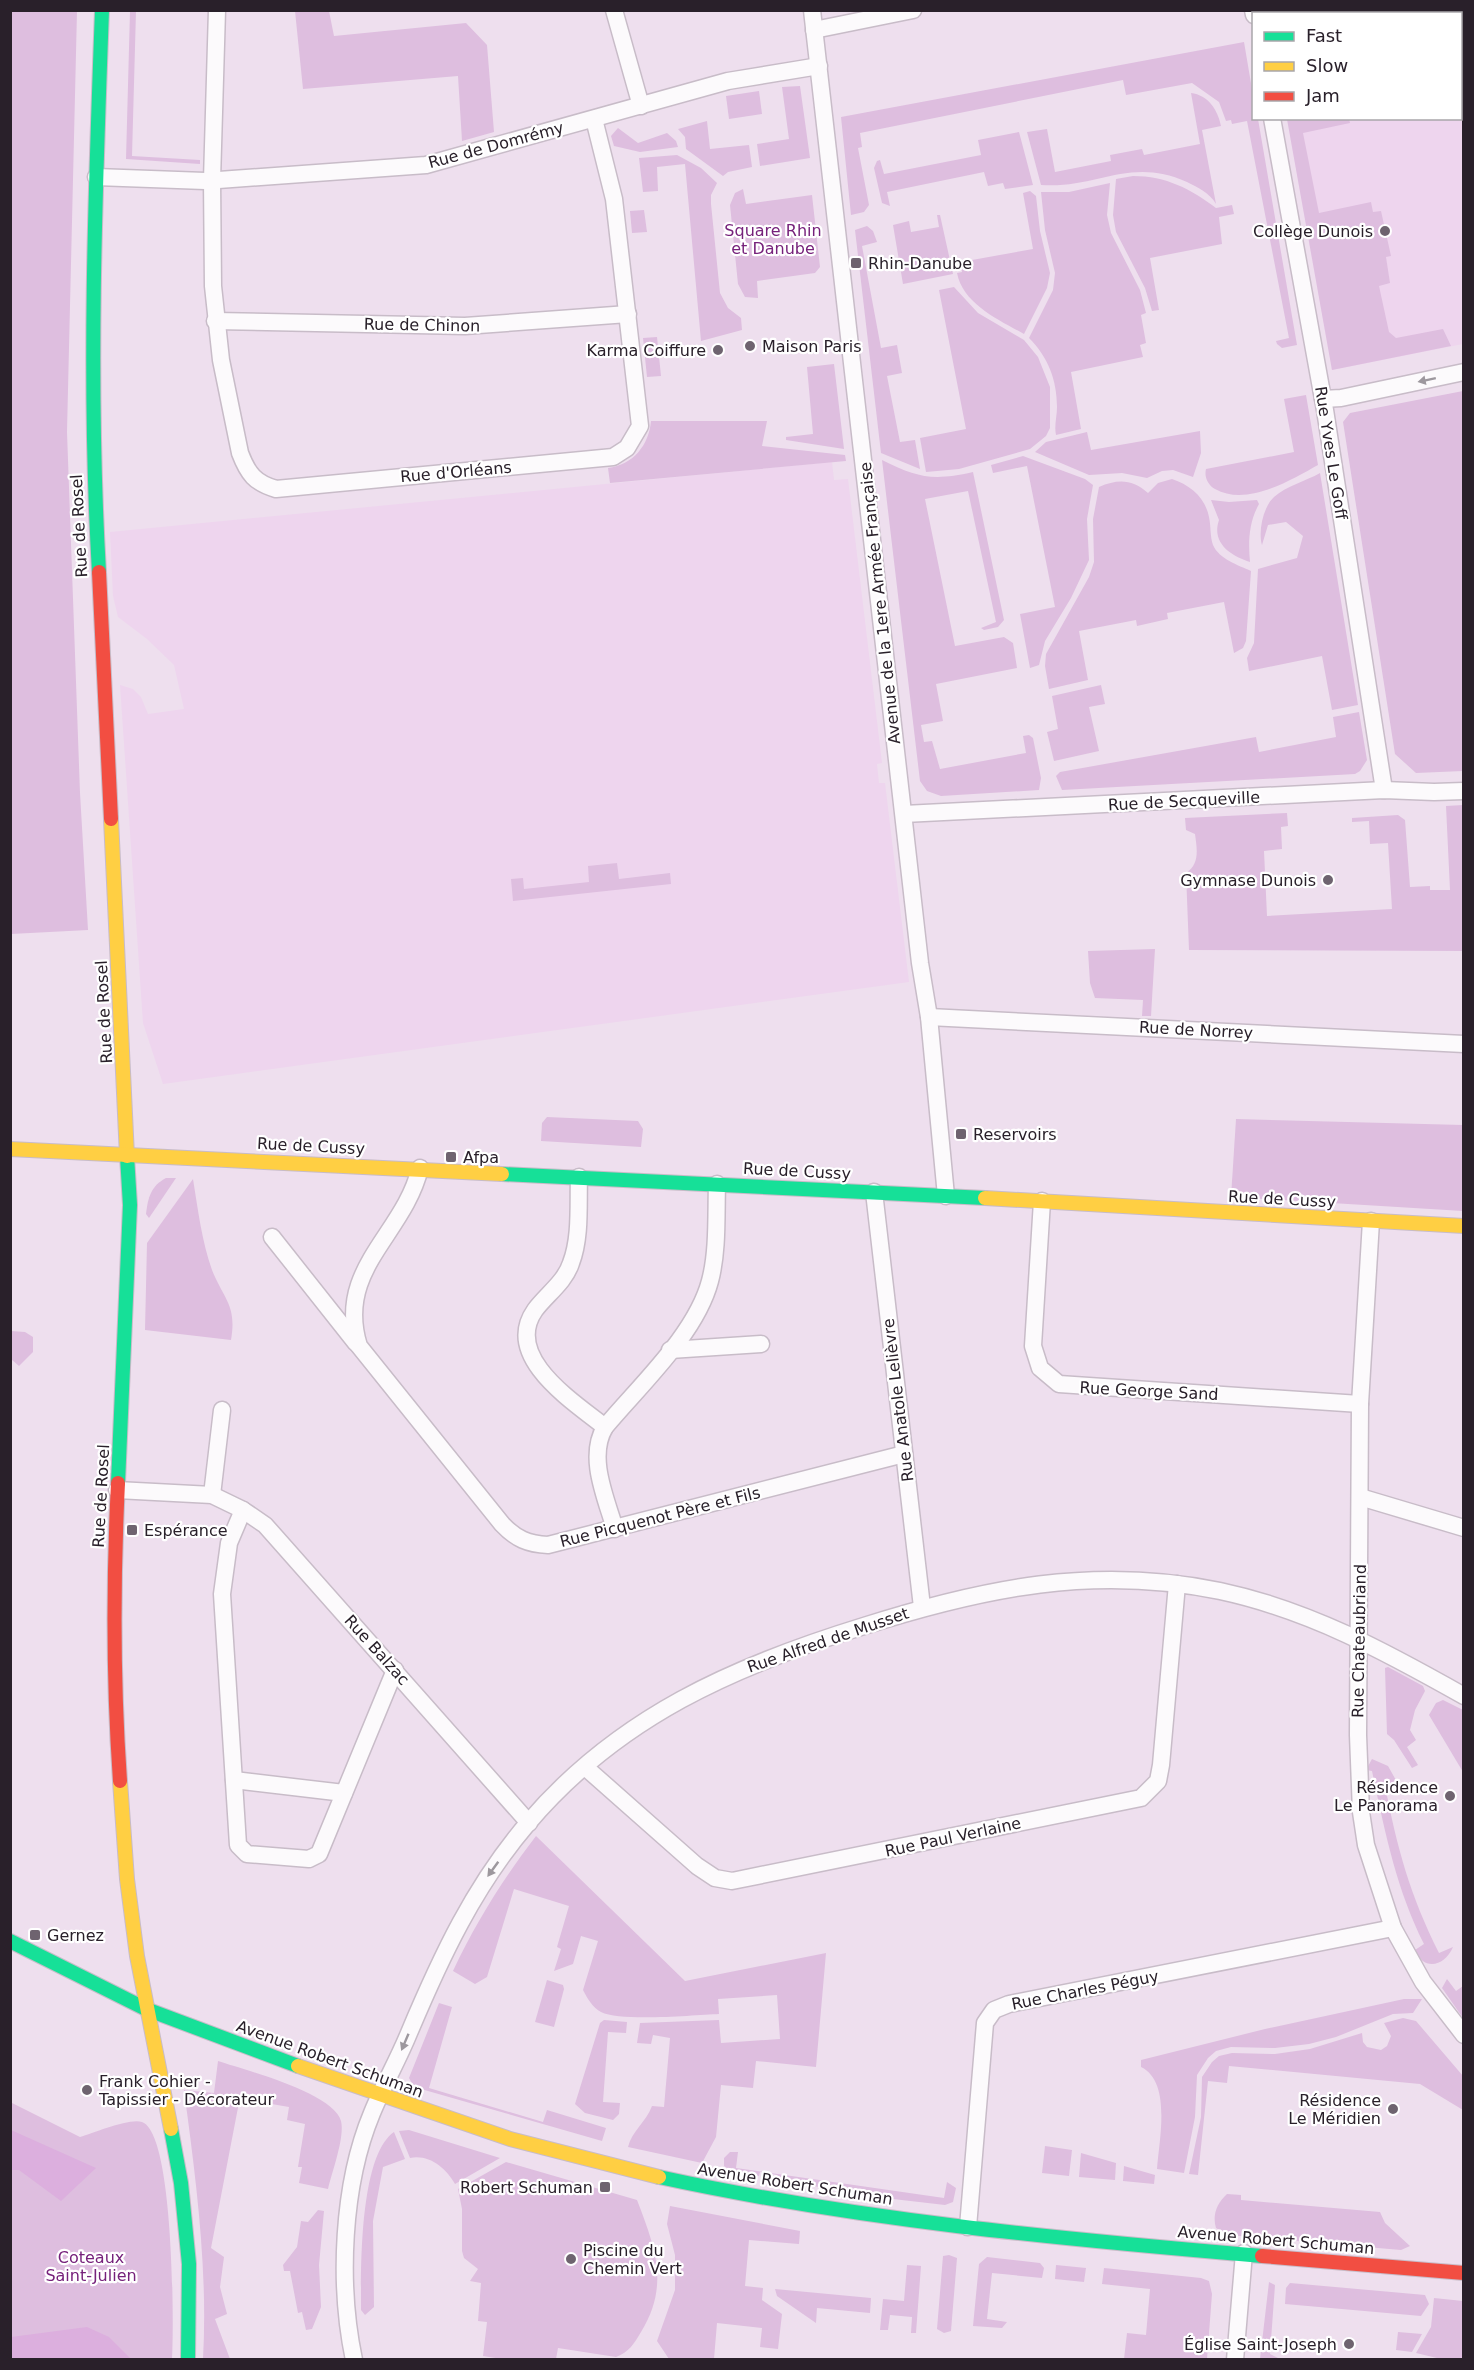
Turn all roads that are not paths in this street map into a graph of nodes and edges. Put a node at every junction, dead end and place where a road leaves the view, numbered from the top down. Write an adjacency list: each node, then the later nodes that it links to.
1 (102, 10): 11 (street, Rue de Rosel)
2 (217, 10): 12 (street, Rue d'Orléans)
3 (614, 10): 8 (street)
4 (812, 10): 6 (street, Avenue de la 1ere Armée Française)
5 (913, 10): 6 (street)
6 (814, 30): 7 (street, Avenue de la 1ere Armée Française)
7 (819, 66): 8 (street, Rue de Domrémy); 19 (street, Avenue de la 1ere Armée Française)
8 (641, 106): 9 (street, Rue de Domrémy)
9 (594, 119): 12 (street, Rue de Domrémy); 13 (street, Rue d'Orléans)
10 (1272, 120): 16 (street, Rue Yves Le Goff)
11 (96, 177): 12 (street, Rue de Domrémy); 23 (street, Rue de Rosel)
12 (212, 180): 14 (street, Rue d'Orléans)
13 (628, 314): 14 (street, Rue de Chinon); 14 (street, Rue d'Orléans)
14 (215, 321)
15 (1464, 372): 16 (street, one-way to 16)
16 (1323, 399): 17 (street, Rue Yves Le Goff)
17 (1384, 789): 18 (street, Rue de Secqueville); 19 (street, Rue de Secqueville)
18 (1464, 791)
19 (904, 814): 20 (street, Avenue de la 1ere Armée Française)
20 (929, 1017): 21 (street, Rue de Norrey); 28 (street, Avenue de la 1ere Armée Française)
21 (1464, 1044)
22 (10, 1149): 23 (street, Rue de Cussy)
23 (128, 1153): 24 (street, Rue de Cussy); 40 (street, Rue de Rosel)
24 (420, 1168): 25 (street, Rue de Cussy); 34 (street, Rue Picquenot Père et Fils)
25 (579, 1177): 26 (street, Rue de Cussy); 38 (street)
26 (717, 1184): 27 (street, Rue de Cussy); 35 (street)
27 (874, 1192): 28 (street, Rue de Cussy); 39 (street, Rue Anatole Lelièvre)
28 (946, 1196): 29 (street, Rue de Cussy)
29 (1042, 1201): 30 (street, Rue de Cussy); 36 (street, Rue George Sand)
30 (1371, 1221): 31 (street, Rue de Cussy); 36 (street, Rue Chateaubriand)
31 (1464, 1226)
32 (272, 1237): 34 (street, Rue Picquenot Père et Fils)
33 (760, 1344): 35 (street)
34 (358, 1346): 45 (street, Rue Picquenot Père et Fils)
35 (670, 1350): 38 (street)
36 (1360, 1404): 42 (street, Rue Chateaubriand)
37 (222, 1410): 41 (street)
38 (605, 1426): 45 (street)
39 (904, 1454): 45 (street, Rue Picquenot Père et Fils); 47 (street, Rue Anatole Lelièvre)
40 (117, 1490): 41 (street, Rue Balzac); 57 (street, Rue de Rosel)
41 (212, 1495): 43 (street, Rue Balzac)
42 (1360, 1497): 44 (street); 48 (street, Rue Chateaubriand)
43 (243, 1510): 49 (street, Rue Balzac); 52 (street)
44 (1464, 1528)
45 (615, 1529)
46 (1177, 1584): 47 (street, Rue Alfred de Musset); 48 (street, Rue Alfred de Musset); 51 (street, Rue Paul Verlaine)
47 (922, 1607): 51 (street, Rue Alfred de Musset)
48 (1359, 1639): 50 (street, Rue Alfred de Musset); 55 (street, Rue Chateaubriand)
49 (395, 1670): 53 (street); 54 (street, Rue Balzac)
50 (1464, 1696)
51 (585, 1767): 54 (street, Rue Alfred de Musset)
52 (234, 1780): 53 (street); 53 (street)
53 (344, 1793)
54 (529, 1823): 59 (street, Rue Alfred de Musset, one-way to 59)
55 (1393, 1928): 58 (street, Rue Chateaubriand); 60 (street, Rue Charles Péguy)
56 (10, 1941): 57 (street, Avenue Robert Schuman)
57 (146, 2010): 59 (street, Avenue Robert Schuman); 63 (street, Rue de Rosel)
58 (1464, 2035)
59 (381, 2096): 60 (street, Avenue Robert Schuman); 64 (street, Rue Alfred de Musset)
60 (968, 2227): 61 (street, Avenue Robert Schuman)
61 (1244, 2253): 62 (street, Avenue Robert Schuman); 65 (street)
62 (1464, 2273)
63 (188, 2360)
64 (354, 2360)
65 (1235, 2360)

